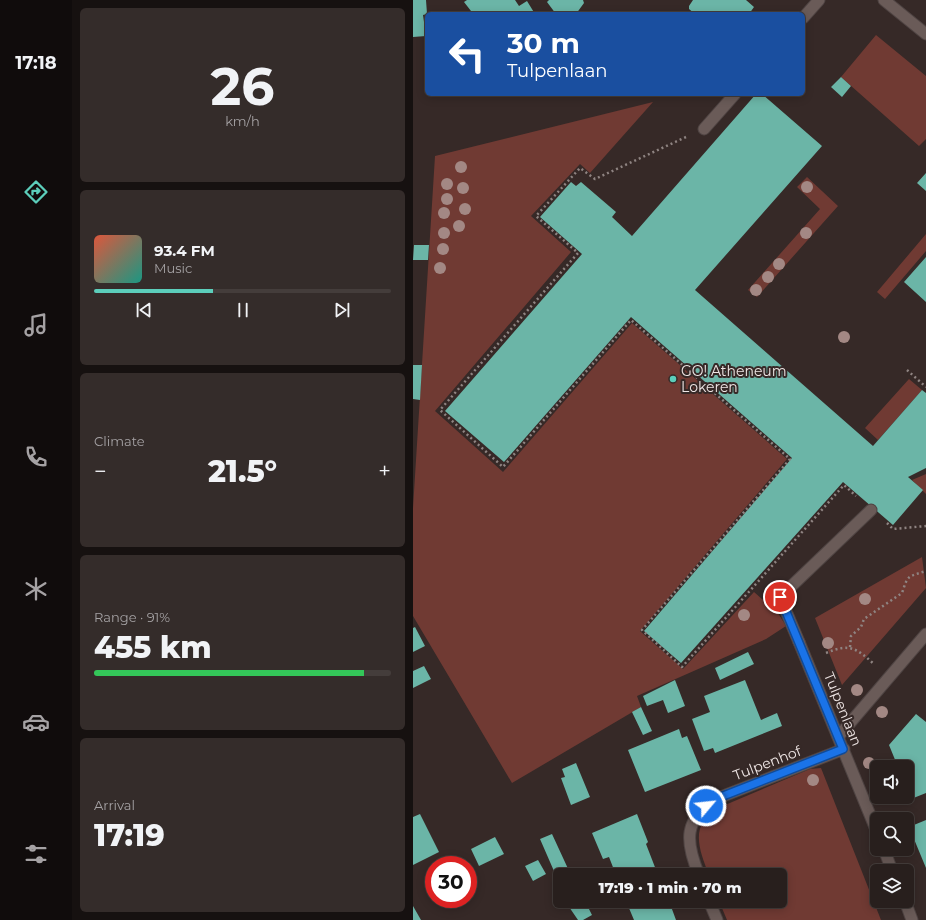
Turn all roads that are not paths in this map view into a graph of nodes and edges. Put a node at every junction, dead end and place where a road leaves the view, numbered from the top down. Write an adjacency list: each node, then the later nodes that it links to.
1 (819, 0): 3 (street)
2 (884, 0): 4 (street)
3 (805, 16)
4 (926, 34)
5 (733, 96): 6 (street)
6 (703, 129)
7 (871, 510): 9 (street, Tulpenlaan)
8 (926, 634): 9 (street)
9 (839, 737): 10 (street, Tulpenlaan)
10 (843, 749): 11 (street, Tulpenlaan); 12 (street, Tulpenhof)
11 (870, 815)
12 (697, 868)
13 (712, 908): 15 (street)
14 (908, 908): 16 (street)
15 (717, 920)
16 (912, 920)

